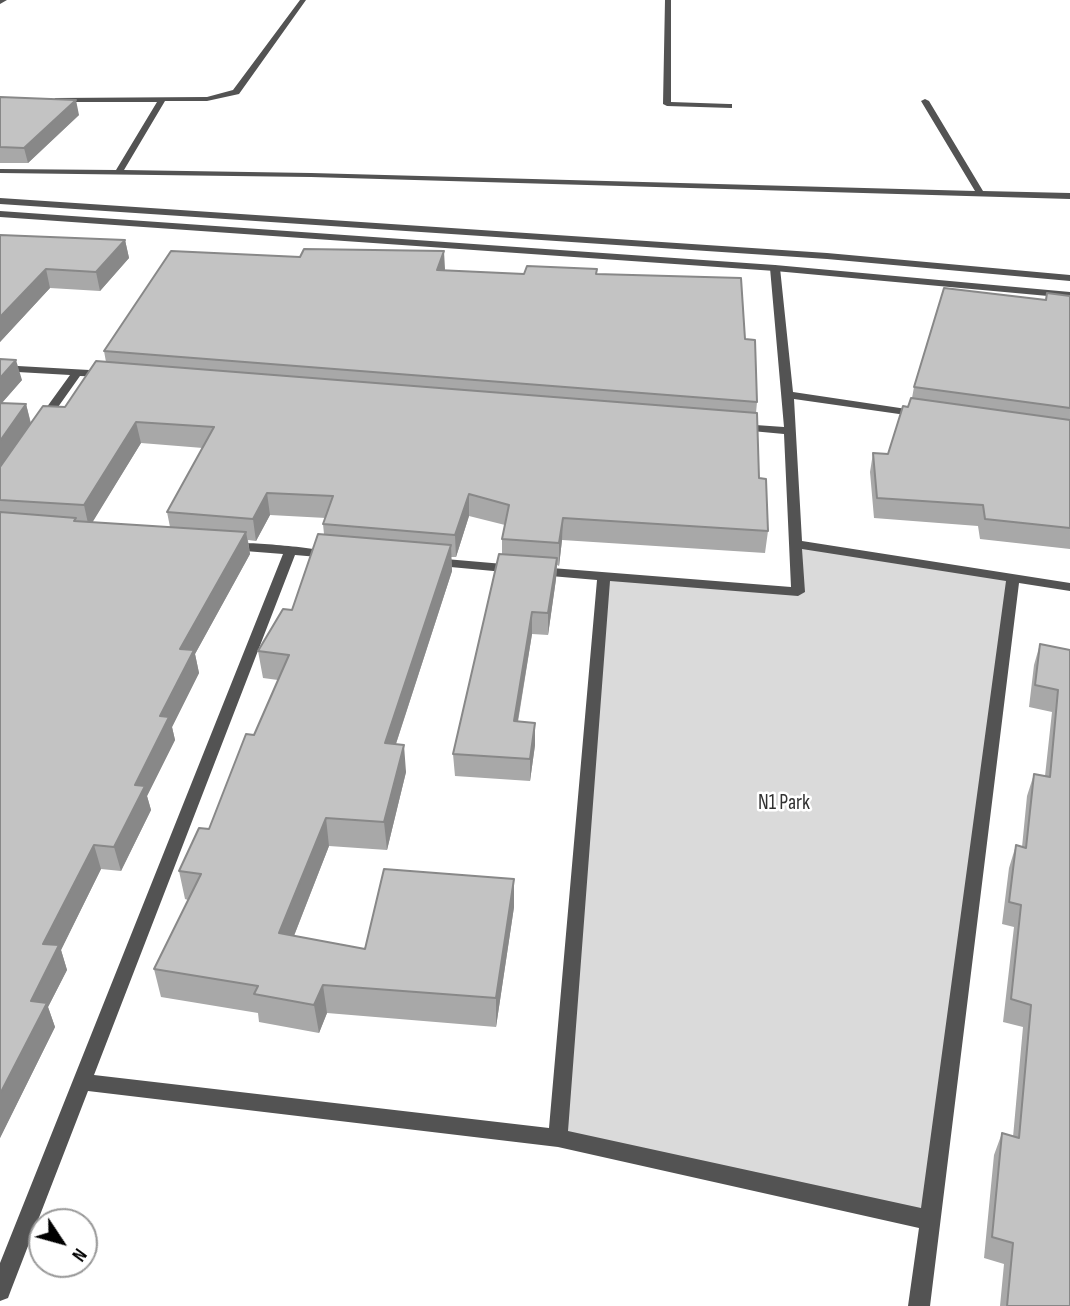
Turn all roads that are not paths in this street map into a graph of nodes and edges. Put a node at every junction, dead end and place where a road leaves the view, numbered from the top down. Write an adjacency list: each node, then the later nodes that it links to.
1 (303, 0): 4 (street)
2 (668, 0): 6 (street)
3 (54, 100): 4 (street)
4 (162, 100): 8 (street)
5 (925, 100): 9 (street)
6 (729, 106)
7 (0, 171): 8 (street)
8 (118, 173): 9 (street)
9 (981, 194): 10 (street)
10 (1070, 196)
11 (0, 201): 12 (street)
12 (117, 208): 14 (street); 16 (street)
13 (0, 214): 14 (street)
14 (103, 221): 15 (street)
15 (775, 268): 17 (street); 21 (street)
16 (1070, 278)
17 (1070, 295)
18 (0, 368): 19 (street)
19 (77, 372): 20 (street); 24 (street)
20 (118, 375)
21 (788, 396): 22 (street); 25 (street)
22 (936, 416)
23 (734, 426): 25 (street)
24 (38, 428)
25 (789, 431): 26 (street)
26 (797, 544): 31 (street); 32 (street)
27 (222, 545): 28 (street)
28 (291, 550): 29 (street); 34 (street)
29 (345, 555)
30 (414, 561): 31 (street)
31 (604, 576): 35 (street)
32 (1013, 578): 33 (street); 36 (street)
33 (1070, 587)
34 (82, 1082): 35 (street); 37 (street)
35 (558, 1138): 36 (street)
36 (929, 1220): 38 (street)
37 (0, 1290)
38 (919, 1306)

